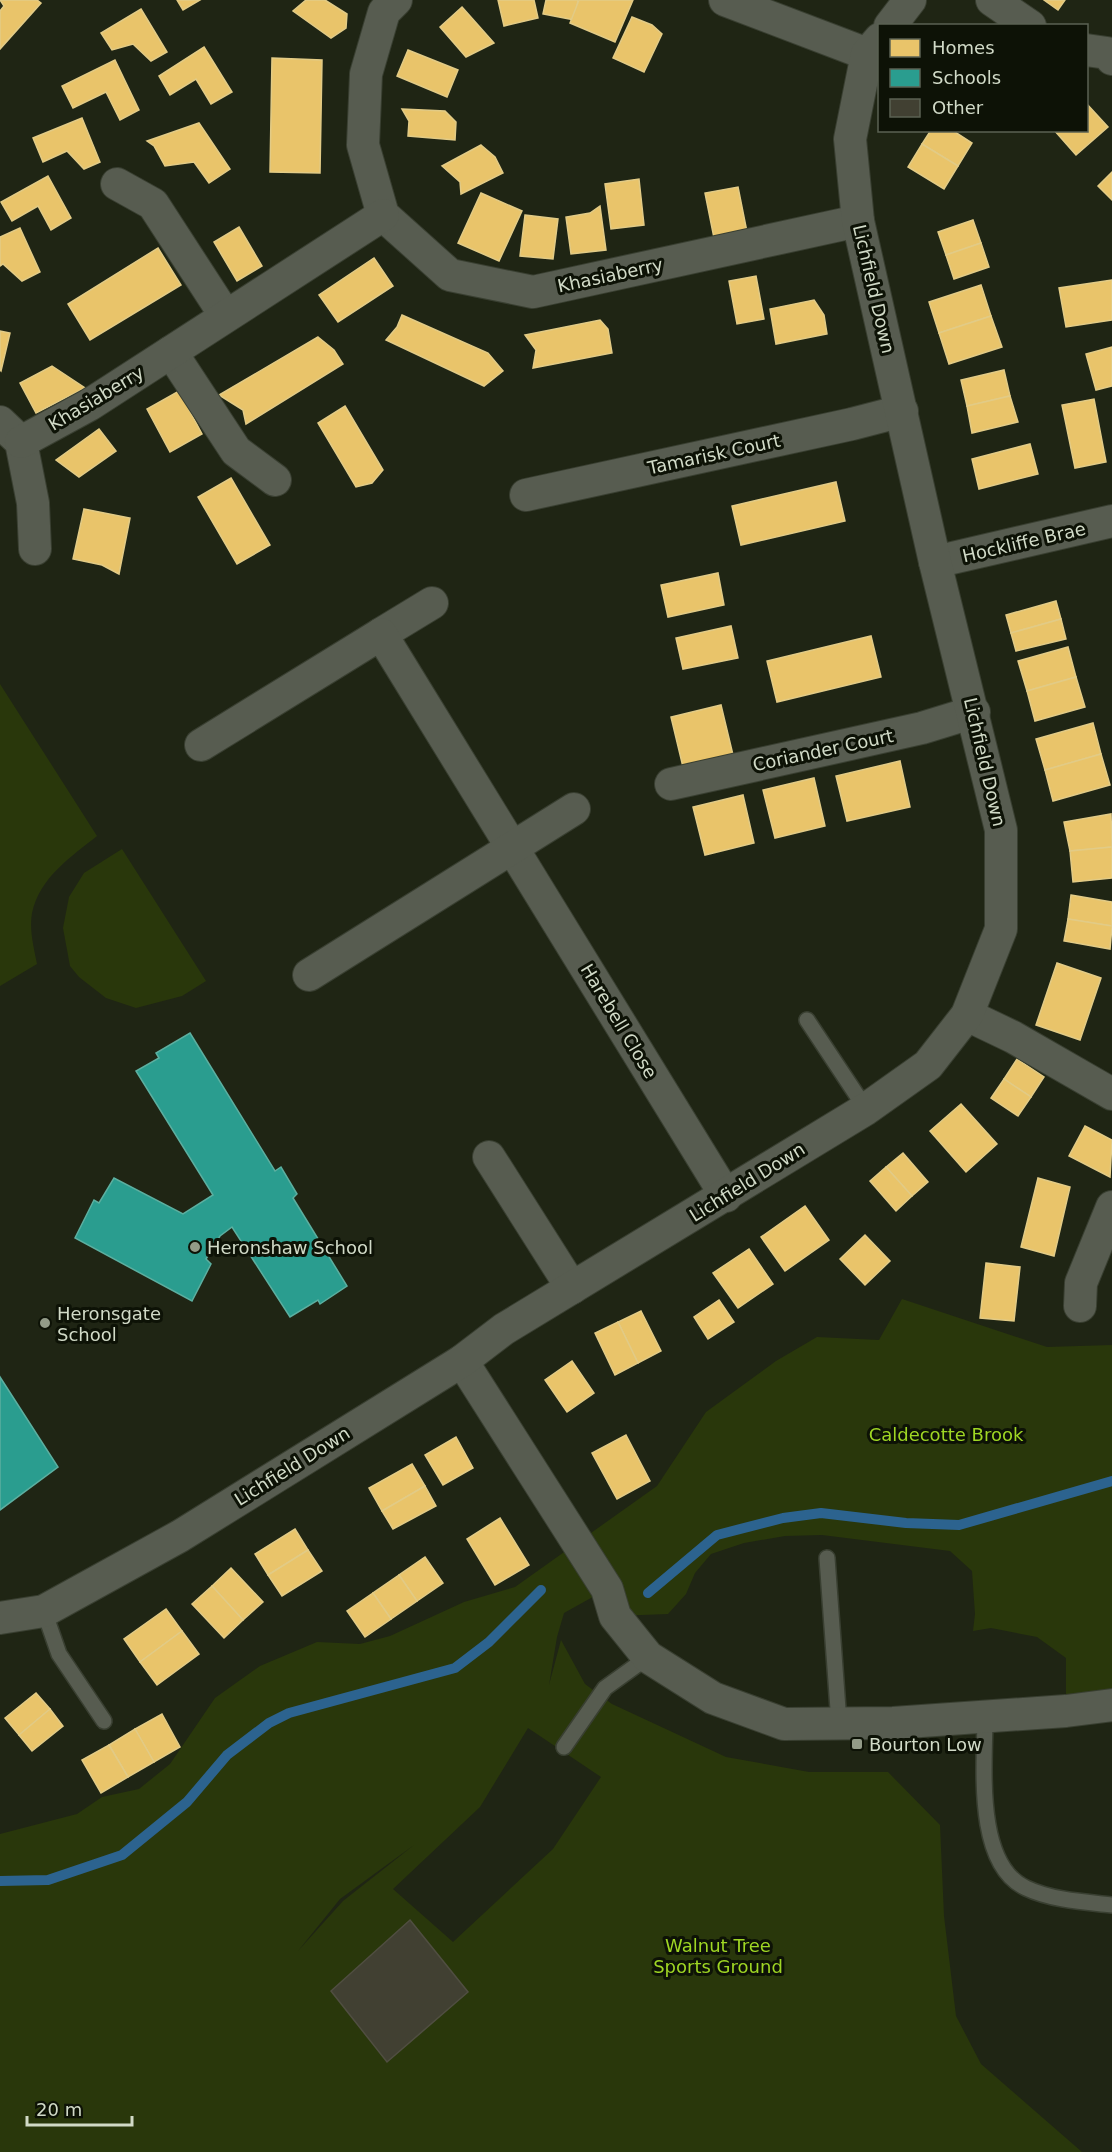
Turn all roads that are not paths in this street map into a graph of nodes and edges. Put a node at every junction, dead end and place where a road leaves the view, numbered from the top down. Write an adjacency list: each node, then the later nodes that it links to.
1 (725, 0): 7 (street)
2 (910, 0): 5 (street)
3 (992, 0): 6 (street)
4 (381, 4): 11 (street)
5 (892, 24)
6 (1027, 24)
7 (873, 47): 12 (street, Lichfield Down)
8 (1088, 50): 9 (street)
9 (1112, 59)
10 (117, 184): 13 (street)
11 (383, 215): 12 (street, Khasiaberry); 13 (street, Khasiaberry)
12 (858, 221): 15 (street, Lichfield Down)
13 (225, 315): 14 (street, Khasiaberry)
14 (171, 352): 16 (street, Khasiaberry); 17 (street)
15 (902, 411): 18 (street, Tamarisk Court); 21 (street, Lichfield Down)
16 (10, 432): 20 (street, Khasiaberry)
17 (275, 480)
18 (526, 495)
19 (1112, 521): 21 (street, Hockliffe Brae)
20 (35, 549)
21 (935, 562): 24 (street, Lichfield Down)
22 (432, 603): 23 (street)
23 (381, 634): 25 (street); 28 (street, Harebell Close)
24 (974, 712): 26 (street, Coriander Court); 30 (street, Lichfield Down)
25 (201, 745)
26 (671, 784)
27 (574, 809): 28 (street)
28 (512, 846): 29 (street); 35 (street, Harebell Close)
29 (309, 975)
30 (967, 1015): 32 (street); 33 (street, Lichfield Down)
31 (807, 1020): 33 (lane)
32 (1112, 1094)
33 (866, 1109): 35 (street, Lichfield Down)
34 (489, 1157): 37 (street)
35 (726, 1196): 37 (street, Lichfield Down)
36 (1112, 1207): 38 (street)
37 (572, 1287): 39 (street, Lichfield Down)
38 (1080, 1305)
39 (462, 1361): 41 (street, Lichfield Down); 43 (street)
40 (827, 1558): 47 (lane)
41 (44, 1611): 42 (street, Lichfield Down); 46 (lane)
42 (0, 1618)
43 (648, 1657): 47 (street); 48 (lane)
44 (1112, 1705): 45 (street)
45 (985, 1716): 47 (street); 49 (lane)
46 (104, 1721)
47 (839, 1723)
48 (564, 1748)
49 (1112, 1905)

